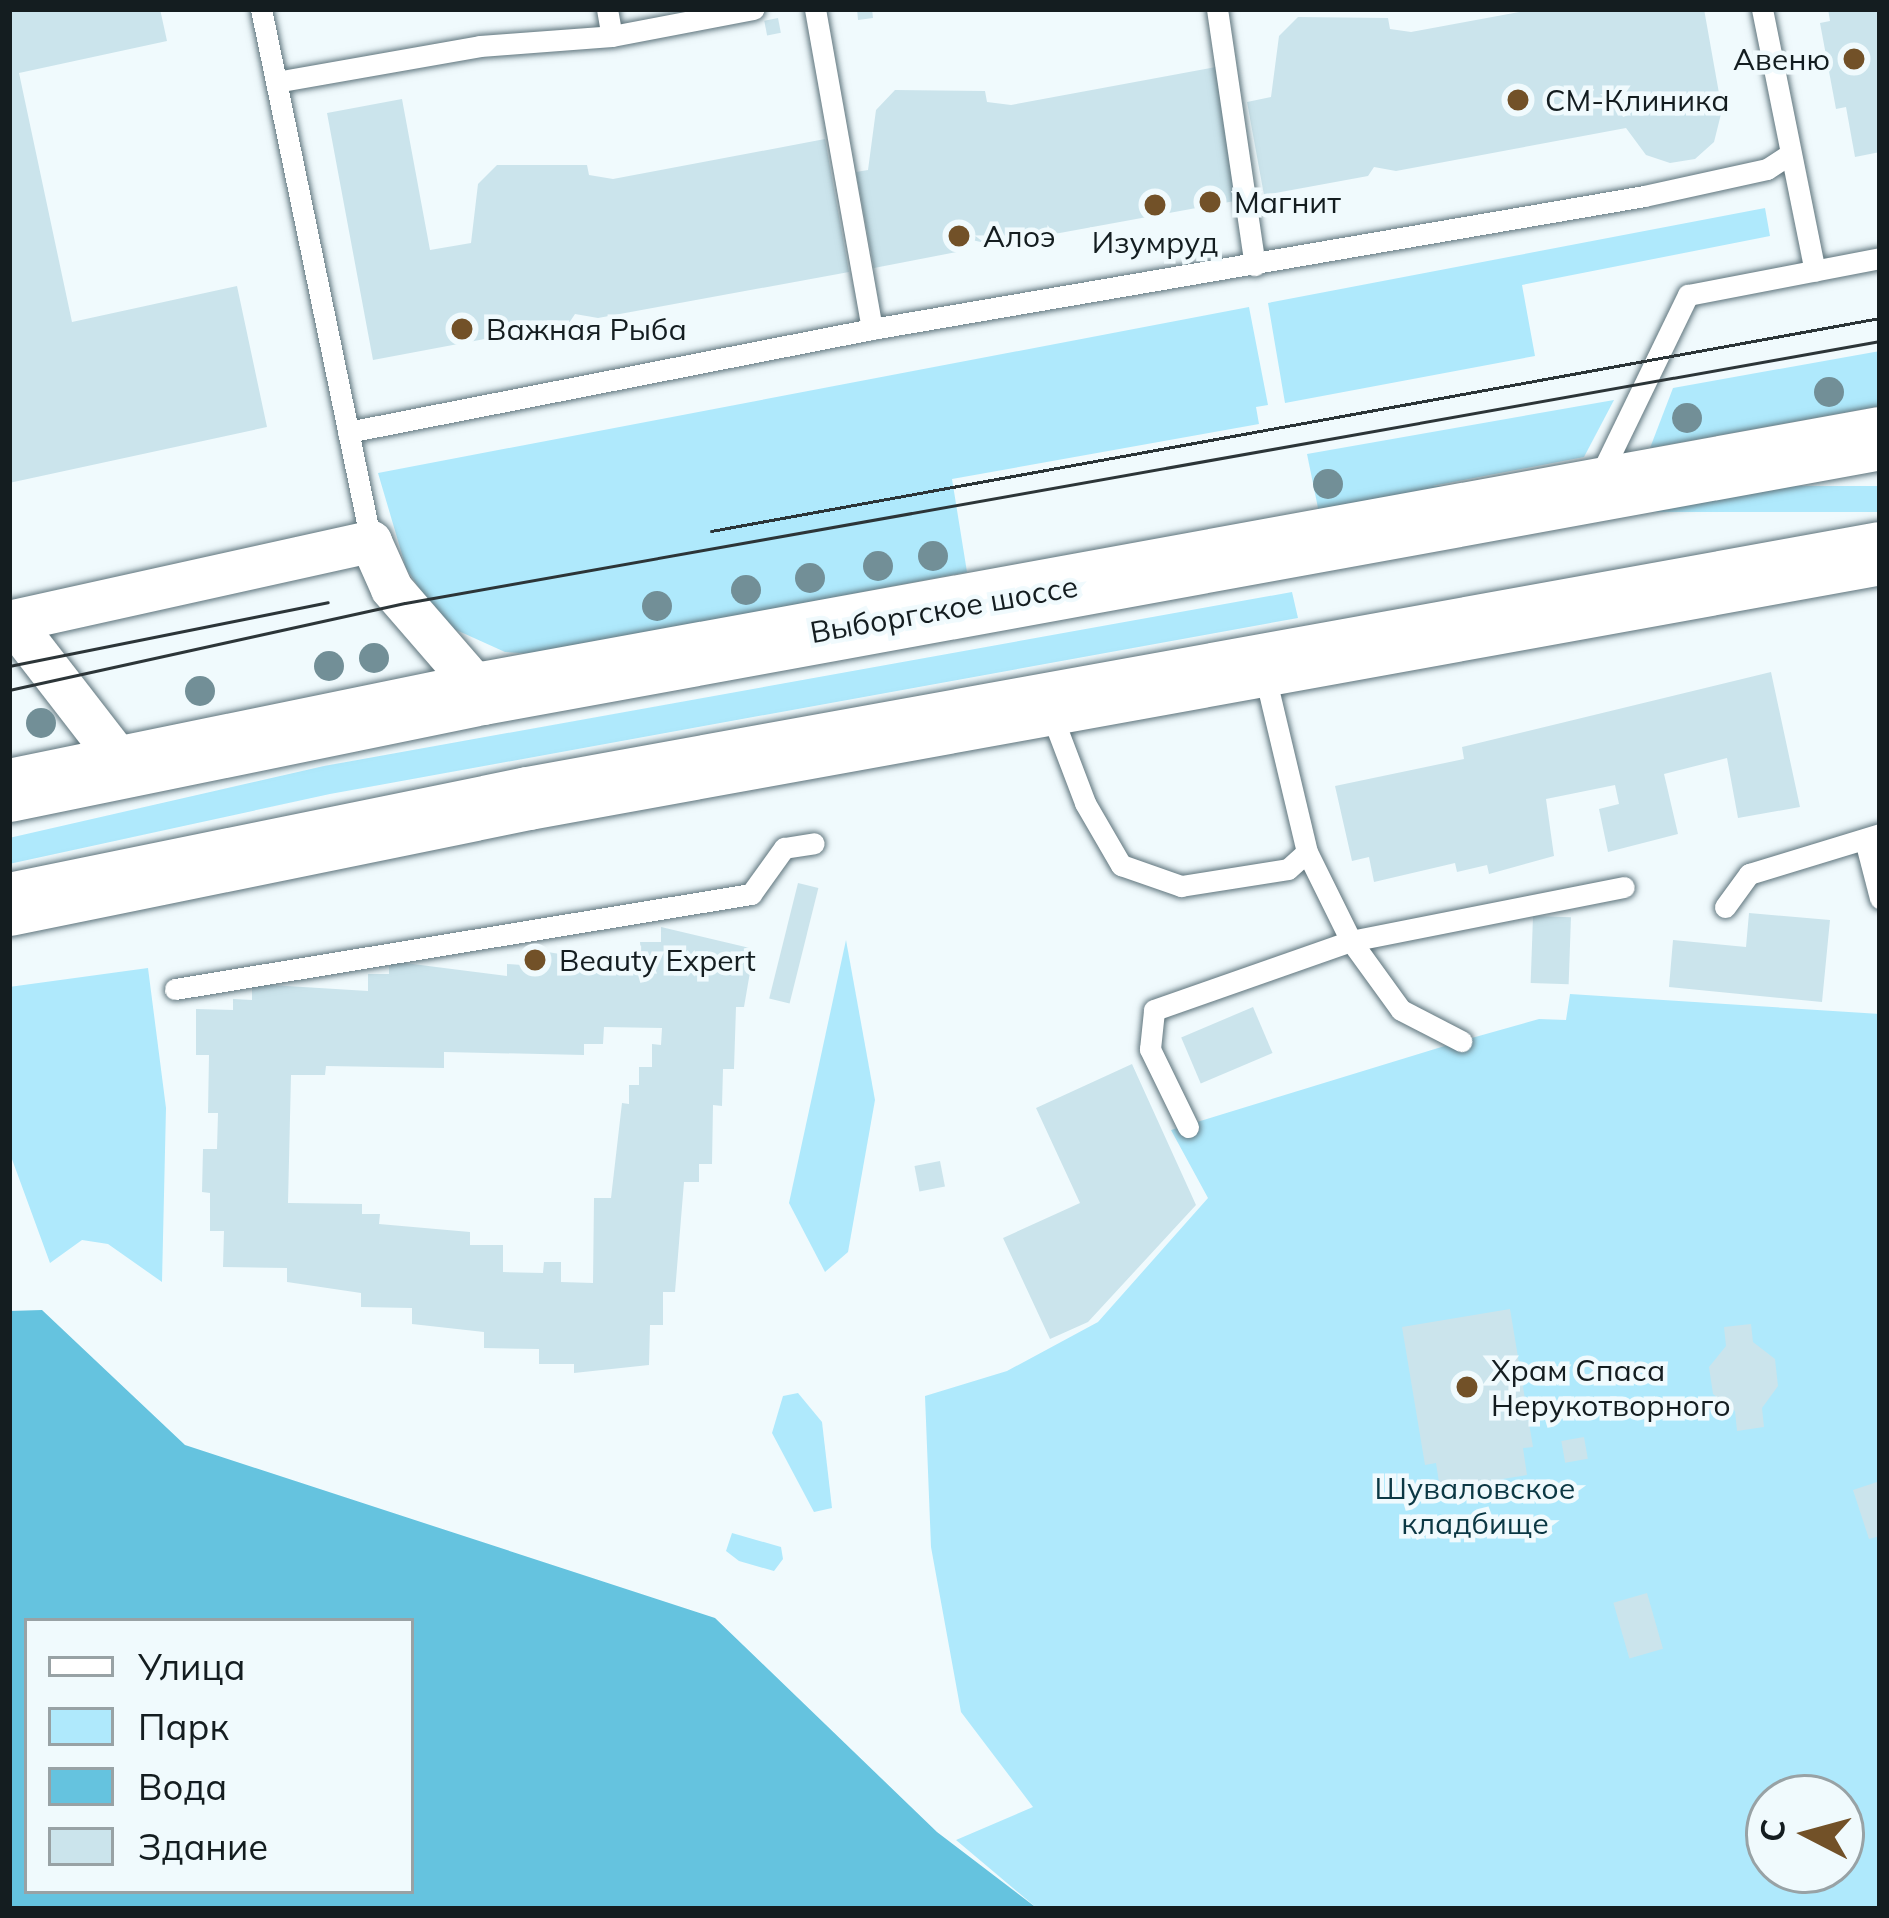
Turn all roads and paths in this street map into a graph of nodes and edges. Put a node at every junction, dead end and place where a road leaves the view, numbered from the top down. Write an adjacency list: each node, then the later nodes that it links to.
1 (262, 9): 8 (lane)
2 (607, 9): 7 (lane)
3 (753, 9): 7 (lane)
4 (815, 9): 13 (lane)
5 (1217, 9): 11 (lane)
6 (1762, 9): 9 (lane)
7 (612, 36): 8 (lane)
8 (276, 82): 14 (lane)
9 (1790, 154): 11 (lane); 12 (lane)
10 (1880, 258): 12 (lane)
11 (1255, 265): 13 (lane)
12 (1815, 271): 16 (lane)
13 (872, 329): 14 (lane)
14 (348, 432): 17 (lane)
15 (1880, 438): 16 (main road, Выборгское шоссе)
16 (1592, 491): 21 (main road, Выборгское шоссе)
17 (371, 542): 19 (street); 21 (street)
18 (1880, 553): 20 (main road)
19 (10, 621): 23 (street)
20 (1263, 664): 22 (main road); 27 (lane)
21 (482, 694): 23 (main road, Выборгское шоссе)
22 (1047, 704): 27 (lane); 30 (main road)
23 (124, 766): 24 (main road, Выборгское шоссе)
24 (9, 790)
25 (1873, 839): 29 (lane); 31 (lane)
26 (814, 843): 33 (lane)
27 (1307, 852): 32 (lane)
28 (1624, 887): 32 (lane)
29 (1880, 898)
30 (9, 904)
31 (1725, 907)
32 (1351, 940): 34 (lane); 35 (lane)
33 (176, 988)
34 (1461, 1040)
35 (1188, 1127)

